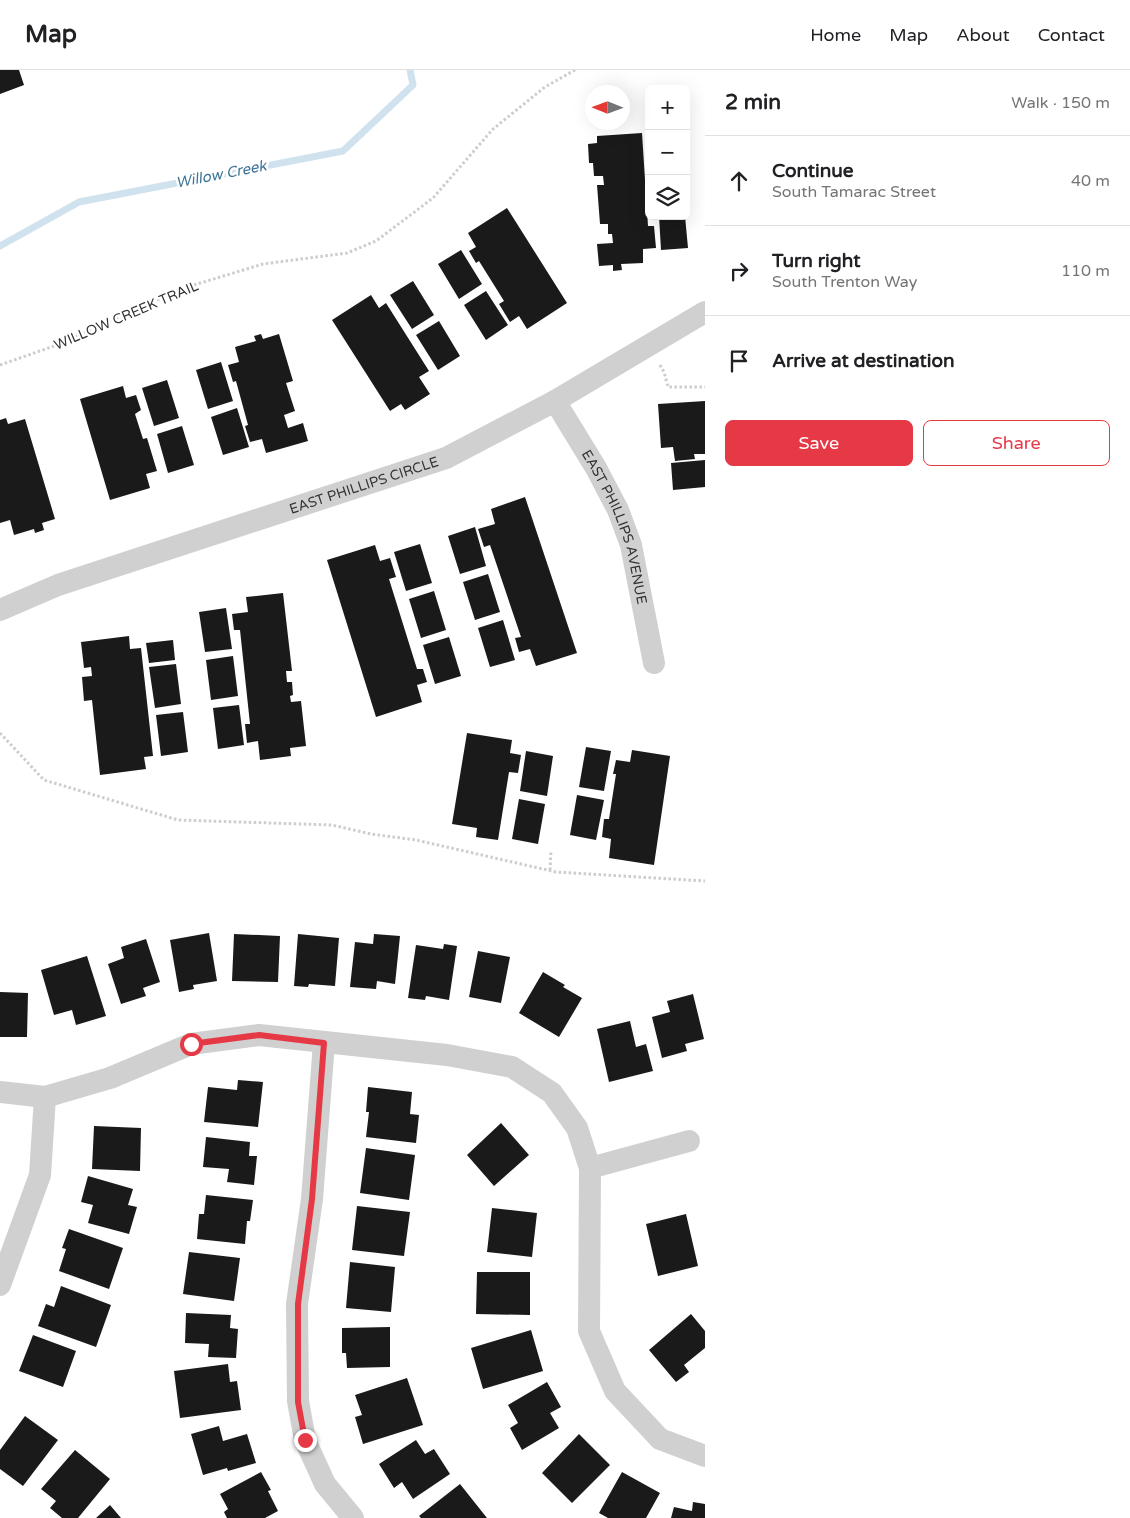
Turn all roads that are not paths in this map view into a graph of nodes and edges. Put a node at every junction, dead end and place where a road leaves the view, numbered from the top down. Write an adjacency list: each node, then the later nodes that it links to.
1 (705, 312): 2 (street, EAST PHILLIPS CIRCLE)
2 (555, 400): 3 (street, EAST PHILLIPS CIRCLE); 4 (street, EAST PHILLIPS AVENUE)
3 (0, 610)
4 (654, 663)
5 (324, 1043): 7 (street); 9 (street); 12 (street)
6 (0, 1092): 7 (street)
7 (45, 1097): 10 (street)
8 (689, 1141): 9 (street)
9 (590, 1168): 11 (street)
10 (0, 1285)
11 (705, 1456)
12 (353, 1518)

